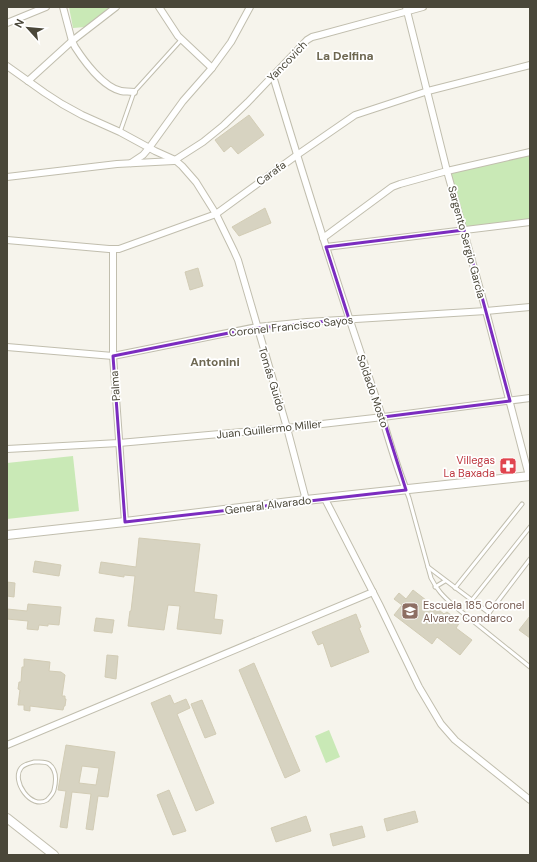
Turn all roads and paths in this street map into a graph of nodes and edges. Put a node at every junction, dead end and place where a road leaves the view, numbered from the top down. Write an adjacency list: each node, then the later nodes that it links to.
1 (46, 7): 8 (street)
2 (63, 7): 10 (street)
3 (116, 7): 10 (street)
4 (159, 7): 9 (street)
5 (250, 7): 13 (street)
6 (423, 7): 7 (street, Yancovich)
7 (407, 9): 14 (street, Yancovich); 16 (street, Sargento Sergio García)
8 (7, 23)
9 (181, 40): 13 (street); 17 (lane)
10 (72, 41): 15 (street); 17 (street)
11 (530, 65): 16 (street, Carafa)
12 (7, 66): 15 (street, Tomás Guido)
13 (212, 68): 19 (street)
14 (272, 76): 21 (street, Soldado Mosto); 22 (street, Yancovich)
15 (28, 81): 18 (street, Tomás Guido)
16 (428, 91): 21 (street, Carafa); 24 (street, Sargento Sergio García)
17 (134, 92): 18 (lane)
18 (120, 132): 19 (street, Tomás Guido)
19 (150, 148): 22 (street, Tomás Guido); 23 (street)
20 (530, 152): 24 (street)
21 (297, 155): 26 (street, Carafa); 29 (street, Soldado Mosto)
22 (175, 160): 23 (street); 26 (street, Tomás Guido)
23 (131, 163): 25 (street)
24 (447, 171): 28 (street, Sargento Sergio García); 29 (street)
25 (7, 177)
26 (216, 214): 32 (street, Carafa); 36 (street, Tomás Guido)
27 (530, 222): 28 (street)
28 (464, 230): 31 (street); 34 (street, Sargento Sergio García)
29 (323, 238): 31 (street, Soldado Mosto)
30 (7, 240): 32 (street, Carafa)
31 (326, 247): 35 (street, Soldado Mosto)
32 (113, 250): 38 (street, Palma)
33 (530, 307): 34 (street, Coronel Francisco Sayos)
34 (486, 311): 35 (street, Coronel Francisco Sayos); 40 (street, Sargento Sergio García)
35 (349, 319): 36 (street, Coronel Francisco Sayos); 41 (street, Soldado Mosto)
36 (257, 327): 38 (street, Coronel Francisco Sayos); 42 (street, Tomás Guido)
37 (7, 347): 38 (street, Coronel Francisco Sayos)
38 (113, 356): 43 (street, Palma)
39 (530, 398): 40 (street, Juan Guillermo Miller)
40 (510, 401): 41 (street, Juan Guillermo Miller); 45 (street, Sargento Sergio García)
41 (383, 417): 42 (street, Juan Guillermo Miller); 46 (street, Soldado Mosto)
42 (287, 428): 43 (street, Juan Guillermo Miller); 48 (street, Tomás Guido)
43 (119, 443): 44 (street, Juan Guillermo Miller); 50 (street, Palma)
44 (7, 449)
45 (530, 476): 46 (street, General Alvarado)
46 (406, 490): 47 (street, General Alvarado); 54 (lane, Soldado Mosto)
47 (325, 499): 48 (street, General Alvarado); 58 (street)
48 (306, 500): 50 (street, General Alvarado)
49 (522, 504): 57 (lane)
50 (125, 522): 52 (street, General Alvarado)
51 (530, 527): 59 (lane)
52 (7, 535)
53 (530, 559): 59 (lane)
54 (428, 567): 55 (lane); 56 (lane, Soldado Mosto)
55 (445, 581): 56 (lane); 57 (lane)
56 (436, 587): 60 (lane, Soldado Mosto)
57 (455, 588): 59 (lane)
58 (373, 592): 61 (street); 63 (street)
59 (472, 600)
60 (530, 667)
61 (7, 745)
62 (18, 778): 62 (lane)
63 (530, 800)
64 (7, 818): 65 (street)
65 (54, 855)

